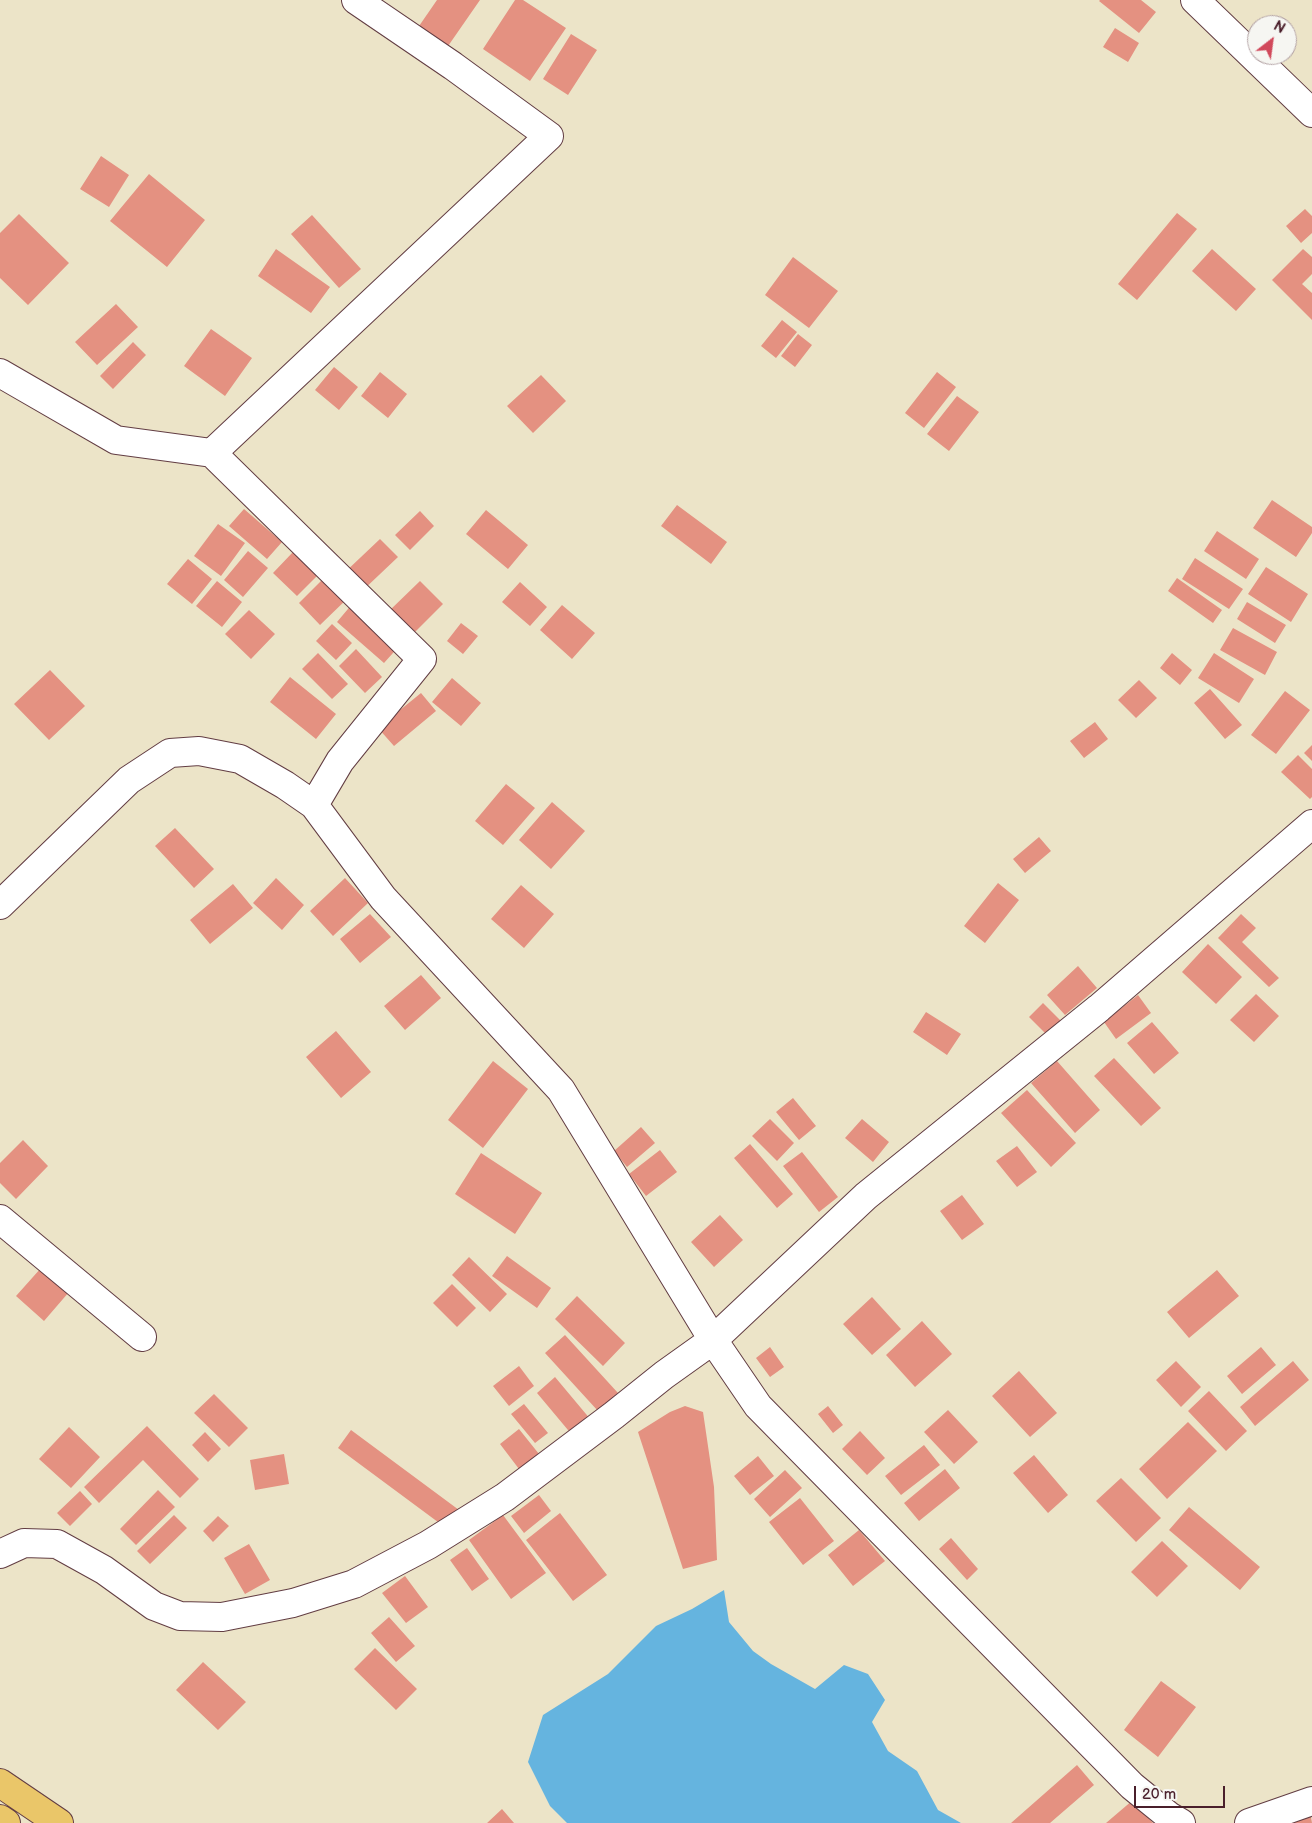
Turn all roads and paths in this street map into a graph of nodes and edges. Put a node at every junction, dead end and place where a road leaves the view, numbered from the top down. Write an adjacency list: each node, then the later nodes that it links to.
1 (356, 0): 5 (street)
2 (1195, 0): 3 (street)
3 (1312, 113)
4 (0, 373): 5 (street)
5 (212, 453): 6 (street)
6 (314, 805): 8 (street); 11 (street)
7 (1312, 824): 11 (street)
8 (0, 905)
9 (0, 1219): 10 (street)
10 (142, 1336)
11 (713, 1340): 12 (street); 18 (street)
12 (0, 1554)
13 (0, 1783): 17 (main road)
14 (1312, 1801): 19 (street)
15 (0, 1819): 16 (main road)
16 (6, 1823)
17 (59, 1823)
18 (1181, 1823)
19 (1248, 1823)

